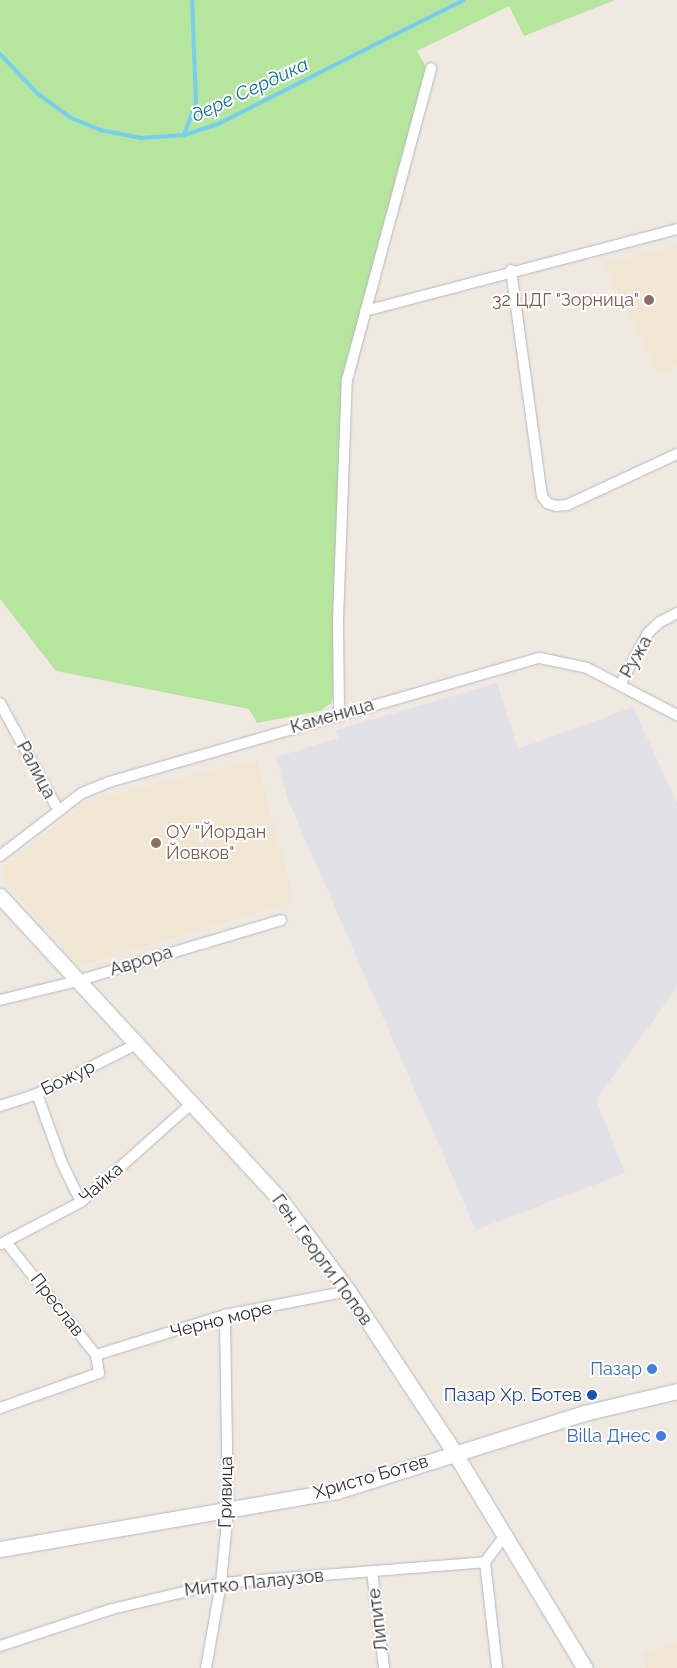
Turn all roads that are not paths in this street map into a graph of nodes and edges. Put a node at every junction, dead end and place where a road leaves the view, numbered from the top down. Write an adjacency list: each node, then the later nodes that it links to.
1 (431, 68): 4 (street)
2 (677, 229): 3 (street)
3 (511, 270): 4 (street); 5 (street)
4 (365, 311): 9 (street)
5 (677, 454)
6 (677, 613): 7 (street, Ружа)
7 (620, 685): 9 (street, Каменица); 10 (street, Каменица)
8 (0, 703): 11 (street, Ралица)
9 (339, 714): 11 (street, Каменица)
10 (677, 715)
11 (58, 810): 12 (street, Каменица)
12 (0, 856)
13 (0, 896): 15 (street, Ген. Георги Попов)
14 (281, 920): 15 (street, Аврора)
15 (77, 981): 16 (street, Аврора); 17 (street, Ген. Георги Попов)
16 (0, 1000)
17 (135, 1045): 18 (street, Божур); 19 (street, Ген. Георги Попов)
18 (37, 1094): 20 (street, Божур); 21 (street)
19 (190, 1104): 21 (street, Чайка); 23 (street, Ген. Георги Попов)
20 (0, 1106)
21 (81, 1202): 22 (street, Чайка)
22 (3, 1243): 25 (street, Преслав)
23 (348, 1291): 24 (street, Черно море); 28 (street, Ген. Георги Попов)
24 (225, 1316): 25 (street, Черно море); 29 (street, Гривица)
25 (96, 1355): 27 (street, Преслав)
26 (677, 1391): 28 (street, Христо Ботев)
27 (0, 1408)
28 (454, 1452): 29 (street, Христо Ботев); 30 (street, Ген. Георги Попов)
29 (228, 1510): 31 (street, Христо Ботев); 34 (street, Гривица)
30 (504, 1537): 32 (street); 39 (street, Ген. Георги Попов)
31 (0, 1549)
32 (485, 1562): 33 (street, Митко Палаузов); 38 (street)
33 (372, 1571): 34 (street, Митко Палаузов); 37 (street, Липите)
34 (220, 1583): 35 (street, Митко Палаузов); 36 (street, Гривица)
35 (0, 1646)
36 (206, 1668)
37 (384, 1668)
38 (497, 1668)
39 (585, 1668)

